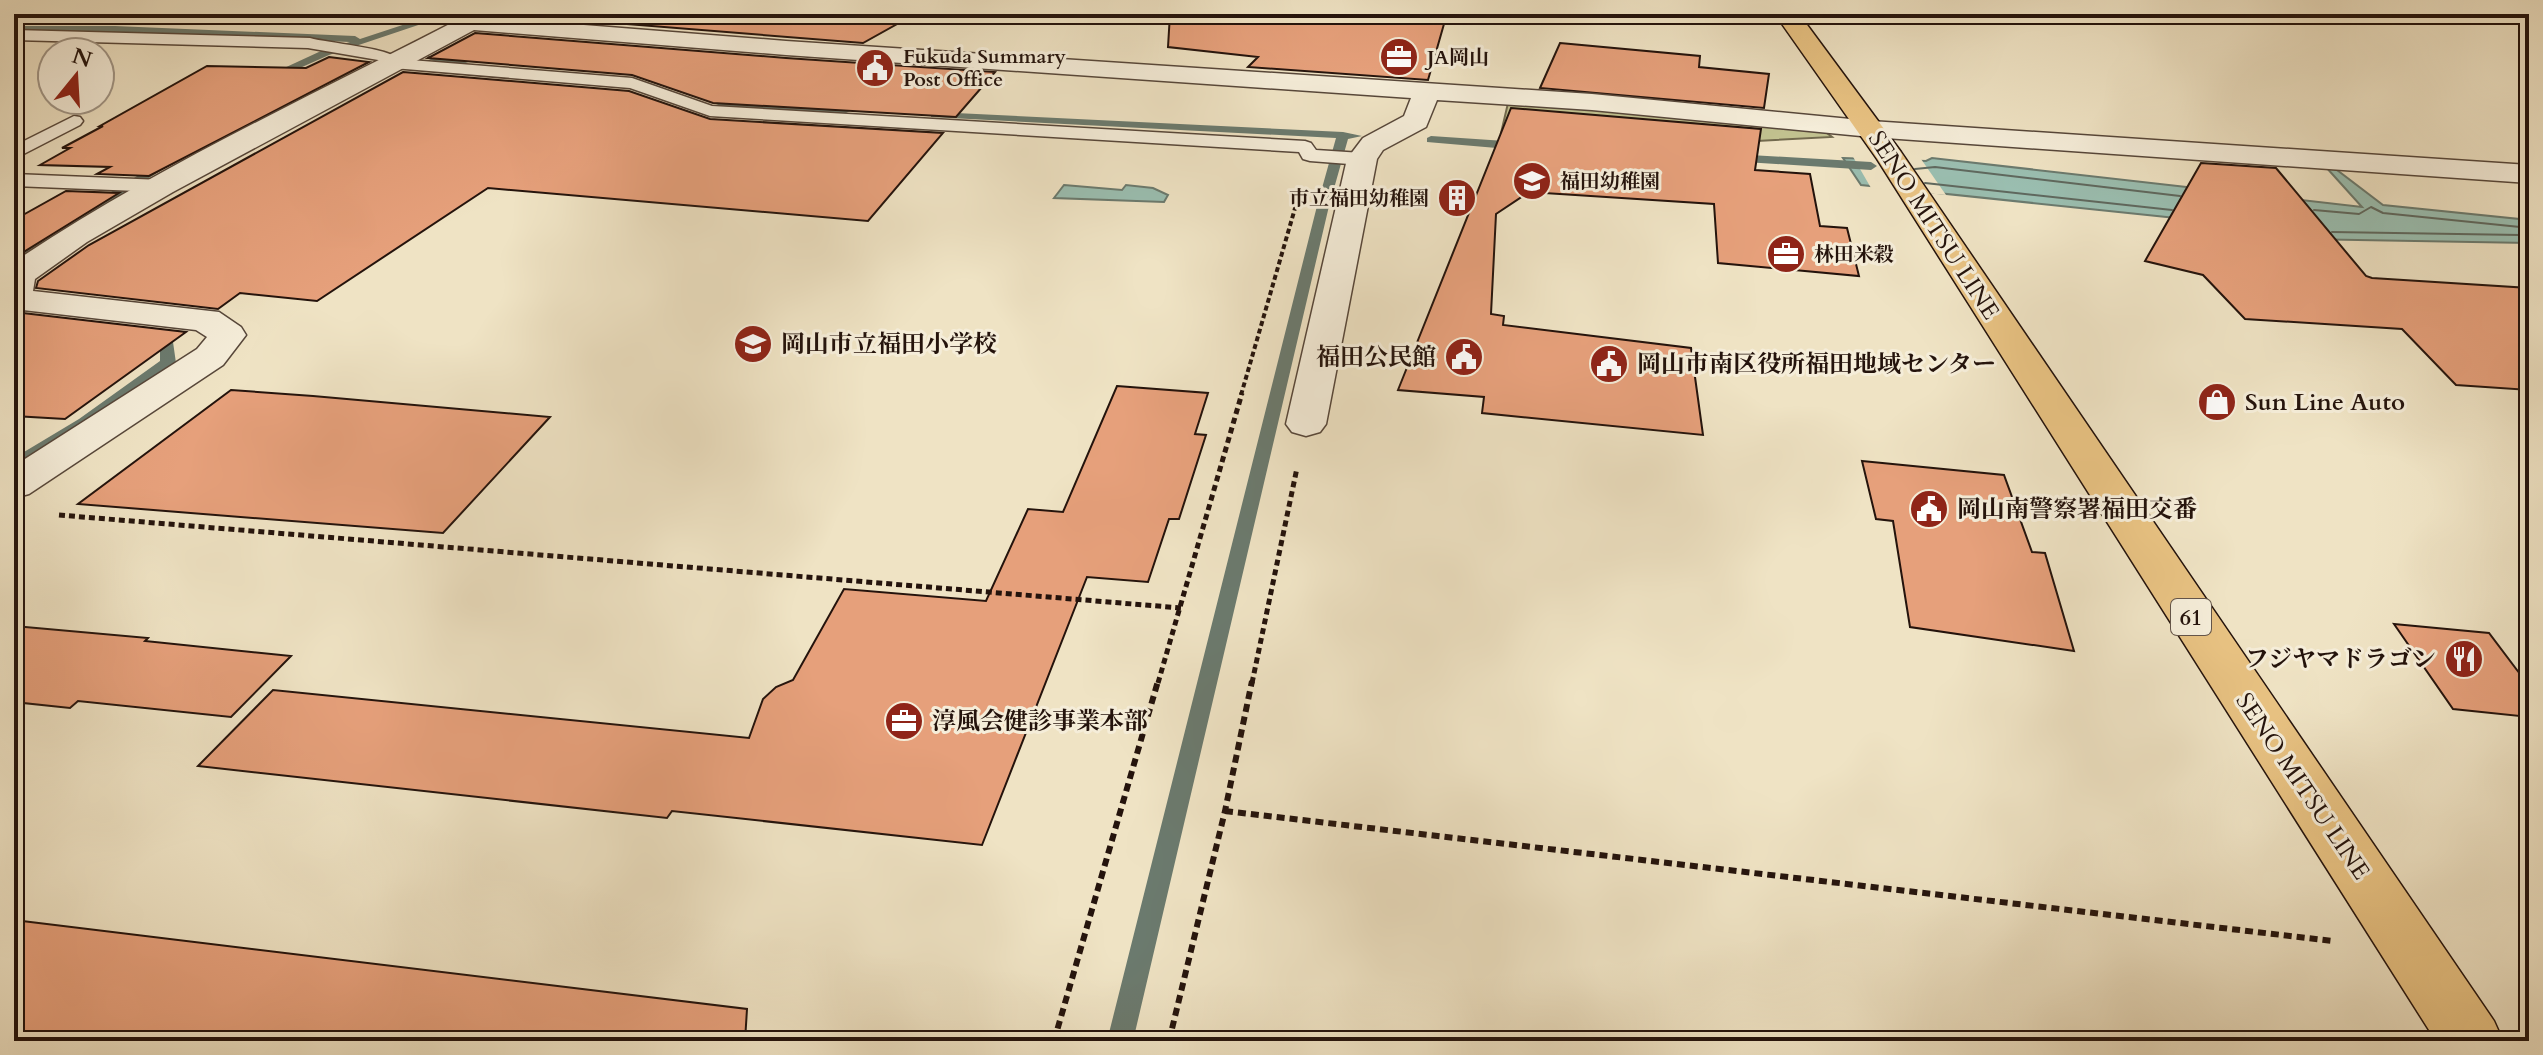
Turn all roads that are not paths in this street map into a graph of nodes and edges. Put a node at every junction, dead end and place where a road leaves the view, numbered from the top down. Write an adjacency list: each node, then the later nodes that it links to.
1 (1787, 14): 7 (main road, SENO MITSU LINE / 61)
2 (480, 19): 4 (street); 5 (street)
3 (14, 35): 4 (lane)
4 (393, 63): 9 (lane); 12 (street)
5 (1426, 92): 7 (street); 9 (street)
6 (74, 121): 8 (lane)
7 (1871, 129): 10 (street); 16 (main road, SENO MITSU LINE / 61)
8 (14, 153)
9 (1355, 159): 14 (street)
10 (2529, 174)
11 (14, 180): 12 (lane)
12 (154, 185): 13 (street)
13 (16, 276): 15 (street)
14 (1306, 424)
15 (14, 485)
16 (2471, 1041)

